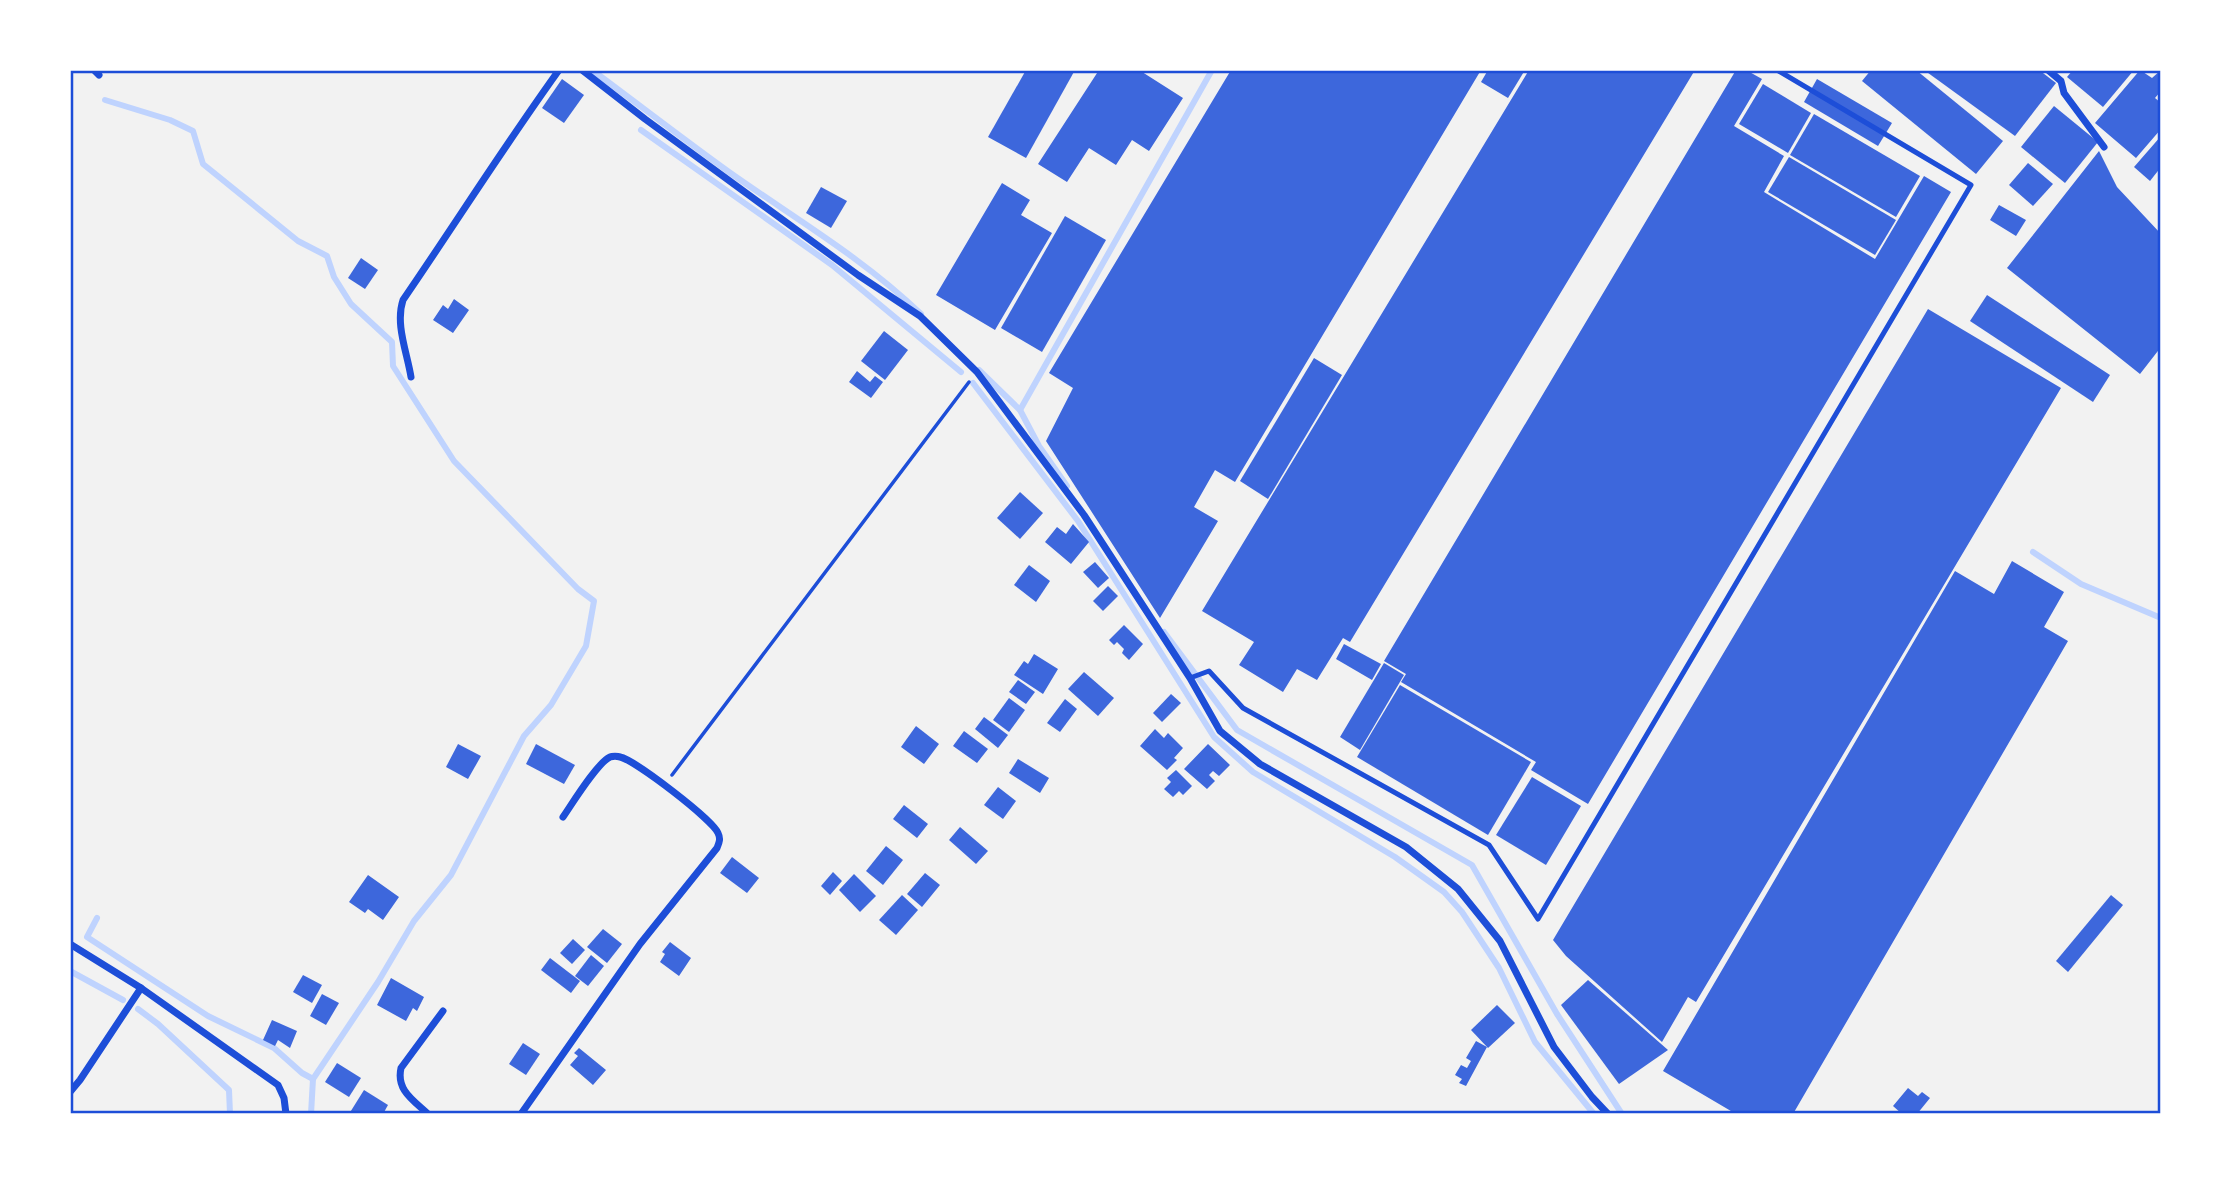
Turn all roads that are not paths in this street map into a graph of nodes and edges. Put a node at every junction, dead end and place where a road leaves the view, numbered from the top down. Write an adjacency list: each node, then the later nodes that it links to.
1 (559, 70): 6 (street)
2 (582, 70): 7 (street)
3 (1777, 70): 7 (lane)
4 (2048, 70): 5 (street)
5 (2104, 147)
6 (411, 377)
7 (1190, 678): 16 (street)
8 (563, 817): 15 (street)
9 (70, 944): 10 (street)
10 (141, 988): 12 (street); 13 (street)
11 (443, 1011): 14 (street)
12 (70, 1092)
13 (286, 1114)
14 (428, 1114)
15 (521, 1114)
16 (1608, 1114)

